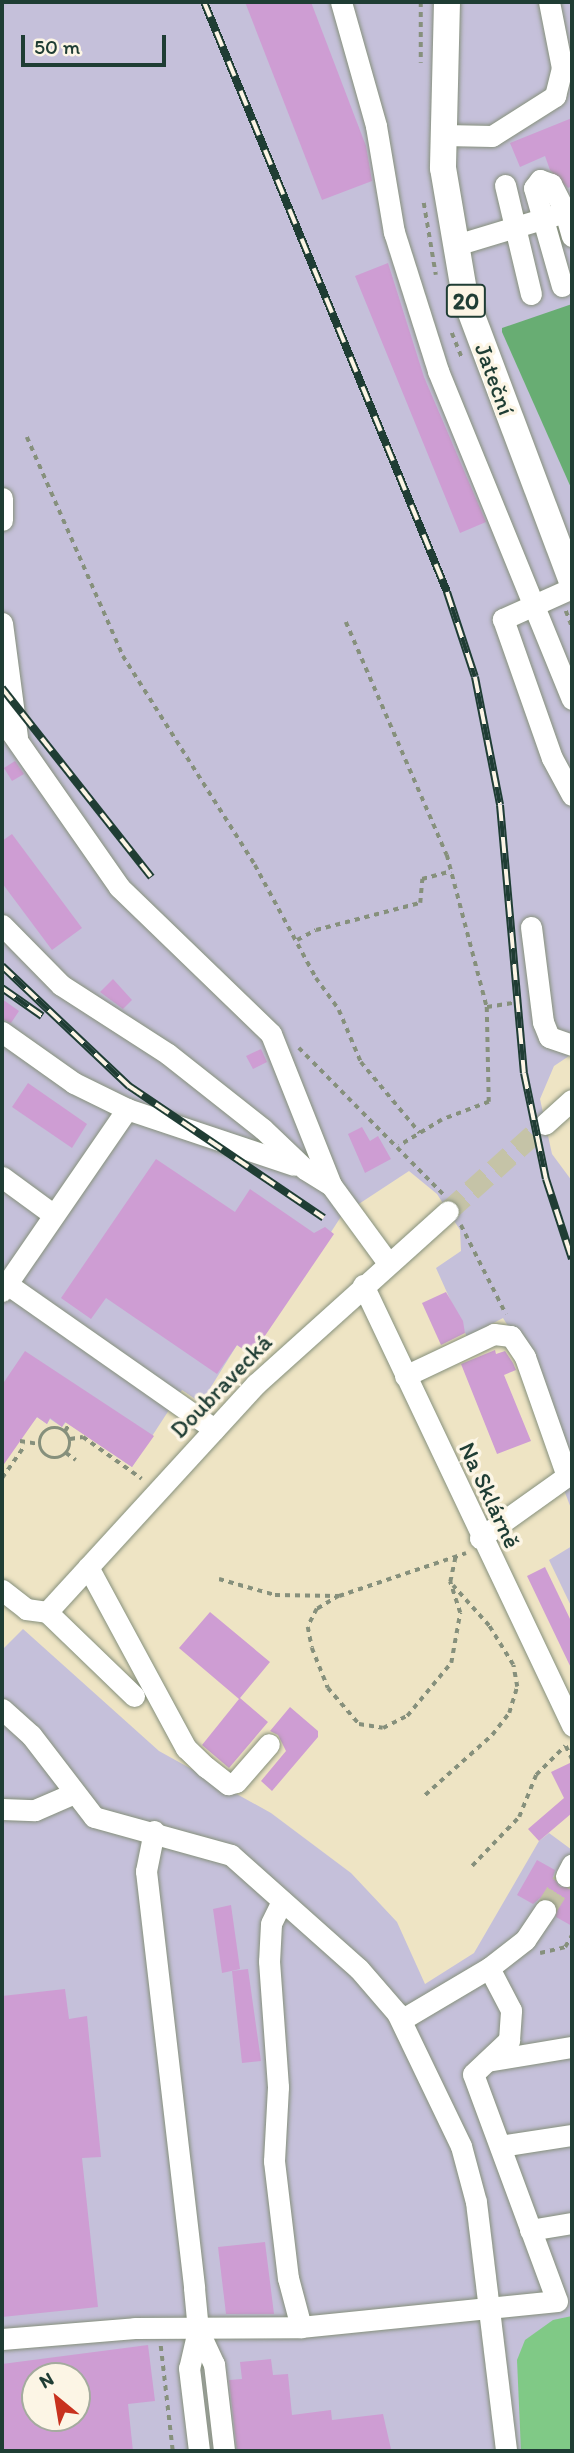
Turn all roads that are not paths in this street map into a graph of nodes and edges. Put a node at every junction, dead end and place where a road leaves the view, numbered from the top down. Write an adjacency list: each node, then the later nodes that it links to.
1 (341, 2): 17 (street)
2 (447, 2): 4 (main road, Jateční / 20)
3 (549, 2): 4 (street)
4 (443, 135): 10 (main road, Jateční / 20)
5 (505, 185): 8 (street)
6 (565, 212): 7 (street); 7 (street); 9 (street)
7 (541, 219): 8 (street); 11 (street)
8 (514, 227): 10 (street); 12 (street)
9 (572, 236)
10 (456, 245): 15 (main road, Jateční / 20)
11 (562, 286)
12 (531, 295)
13 (2, 498): 14 (street)
14 (2, 520)
15 (572, 582)
16 (572, 588): 17 (street)
17 (534, 603): 19 (street); 22 (street)
18 (2, 623): 21 (street)
19 (572, 699)
20 (2, 719): 21 (street)
21 (17, 737): 32 (street)
22 (572, 796)
23 (2, 925): 30 (street)
24 (531, 926): 26 (street)
25 (2, 1032): 28 (street)
26 (572, 1045)
27 (572, 1100): 29 (street)
28 (127, 1109): 30 (street); 34 (street)
29 (545, 1124)
30 (305, 1169): 32 (street)
31 (2, 1177): 34 (street)
32 (331, 1185): 35 (street)
33 (450, 1208): 35 (street, Doubravecká)
34 (54, 1215): 37 (street)
35 (388, 1263): 36 (street, Doubravecká)
36 (363, 1285): 38 (street, Na Sklárně); 39 (street, Doubravecká)
37 (4, 1287): 39 (street)
38 (405, 1376): 40 (street, Na Sklárně); 40 (street)
39 (214, 1429): 41 (street, Doubravecká)
40 (482, 1542): 46 (street, Na Sklárně)
41 (88, 1567): 43 (street, Doubravecká); 47 (street)
42 (2, 1590): 43 (street)
43 (47, 1612): 44 (street)
44 (134, 1696)
45 (2, 1709): 48 (street)
46 (572, 1726)
47 (269, 1744)
48 (72, 1794): 49 (street); 50 (street)
49 (2, 1809)
50 (154, 1831): 51 (street); 63 (street)
51 (282, 1901): 54 (street); 62 (street)
52 (545, 1910): 53 (street)
53 (489, 1968): 54 (street); 56 (street)
54 (401, 2020): 61 (street)
55 (572, 2047): 56 (street)
56 (488, 2061): 58 (street)
57 (572, 2135): 58 (street)
58 (500, 2146): 60 (street)
59 (572, 2223): 60 (street)
60 (530, 2230): 61 (street)
61 (488, 2307): 62 (street); 67 (street)
62 (301, 2328): 63 (street)
63 (198, 2330): 64 (street); 65 (street); 66 (street)
64 (2, 2339)
65 (199, 2451)
66 (224, 2451)
67 (506, 2451)

